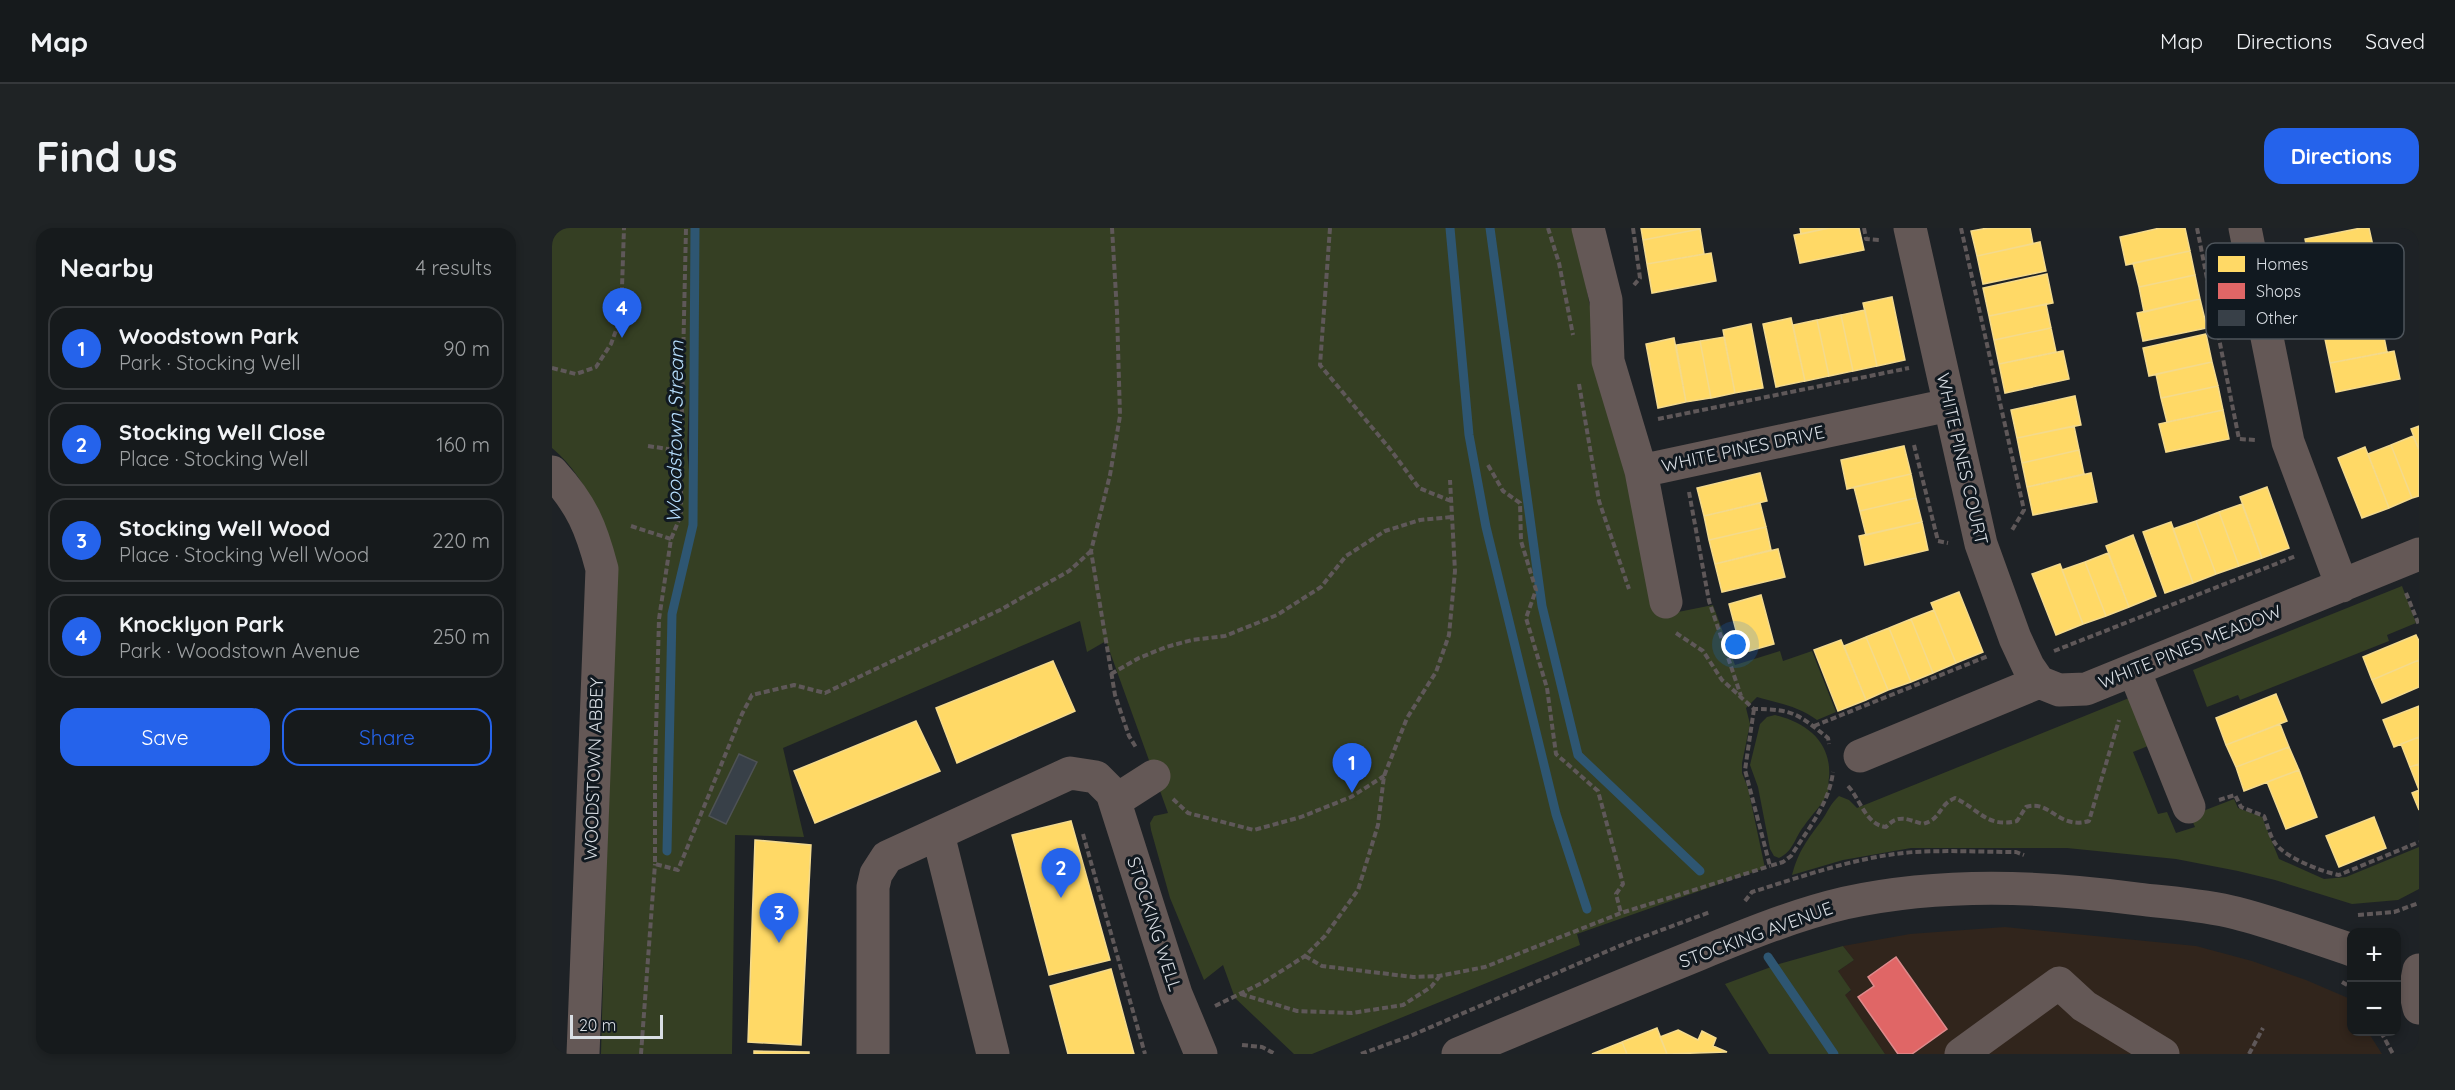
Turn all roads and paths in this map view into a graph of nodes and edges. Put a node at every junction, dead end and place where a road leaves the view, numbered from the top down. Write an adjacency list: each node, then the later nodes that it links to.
1 (624, 228): 18 (path)
2 (686, 228): 24 (path)
3 (1112, 228): 36 (path)
4 (1330, 228): 30 (path)
5 (1588, 228): 26 (street, WHITE PINES DRIVE)
6 (1633, 228): 14 (path)
7 (1864, 228): 11 (path)
8 (1961, 228): 33 (path)
9 (2197, 228): 13 (path)
10 (2245, 228): 12 (street)
11 (1900, 234): 19 (street, WHITE PINES COURT)
12 (2248, 243)
13 (2206, 273)
14 (1633, 286)
15 (2219, 339): 21 (path)
16 (2267, 339): 39 (street)
17 (1915, 367): 20 (path)
18 (552, 368)
19 (1949, 405): 26 (street, WHITE PINES DRIVE); 45 (street, WHITE PINES COURT)
20 (1648, 421)
21 (2263, 440)
22 (1914, 443): 35 (path)
23 (648, 446): 24 (path)
24 (681, 451): 34 (path)
25 (1488, 465): 63 (path)
26 (1641, 471): 40 (street)
27 (1450, 480): 30 (path)
28 (561, 482): 74 (street, WOODSTOWN ABBEY)
29 (1679, 490): 46 (path)
30 (1451, 501): 31 (path)
31 (1452, 517): 44 (path); 51 (path)
32 (632, 526): 34 (path)
33 (2009, 536)
34 (670, 538): 58 (path)
35 (1953, 544)
36 (1091, 551): 44 (path); 58 (path)
37 (2299, 554): 41 (path)
38 (2419, 554): 39 (street, WHITE PINES MEADOW)
39 (2342, 586): 43 (street, WHITE PINES MEADOW)
40 (1666, 602)
41 (2050, 652)
42 (1993, 654): 48 (path)
43 (2134, 670): 45 (street, WHITE PINES MEADOW); 54 (street)
44 (1111, 674): 50 (path)
45 (2038, 682): 49 (street)
46 (1742, 699)
47 (2122, 710): 52 (path)
48 (1814, 726): 49 (path); 59 (path)
49 (1842, 759): 52 (path)
50 (1154, 776): 51 (path); 53 (street)
51 (1384, 776): 65 (path)
52 (1832, 778): 59 (path)
53 (1114, 797): 55 (street); 70 (street, STOCKING WELL)
54 (2189, 807): 57 (path)
55 (938, 834): 76 (street); 77 (street)
56 (1083, 834): 78 (path)
57 (2419, 842)
58 (656, 864): 75 (path)
59 (1770, 866): 63 (path)
60 (1745, 902): 61 (path)
61 (1734, 905)
62 (1712, 912): 81 (path)
63 (1621, 913): 67 (path)
64 (2347, 948): 82 (street, STOCKING AVENUE)
65 (1305, 956): 67 (path); 68 (path)
66 (2411, 969): 69 (street)
67 (1439, 976): 68 (path)
68 (1241, 994): 70 (path)
69 (2419, 1008)
70 (1186, 1018): 79 (street, STOCKING WELL)
71 (2263, 1028): 85 (path)
72 (2383, 1036): 86 (path)
73 (1242, 1045): 80 (path)
74 (583, 1054)
75 (641, 1054)
76 (873, 1054)
77 (993, 1054)
78 (1144, 1054)
79 (1201, 1054)
80 (1275, 1054)
81 (1361, 1054)
82 (1458, 1054)
83 (1961, 1054): 84 (street)
84 (2163, 1054)
85 (2249, 1054)
86 (2393, 1054)

